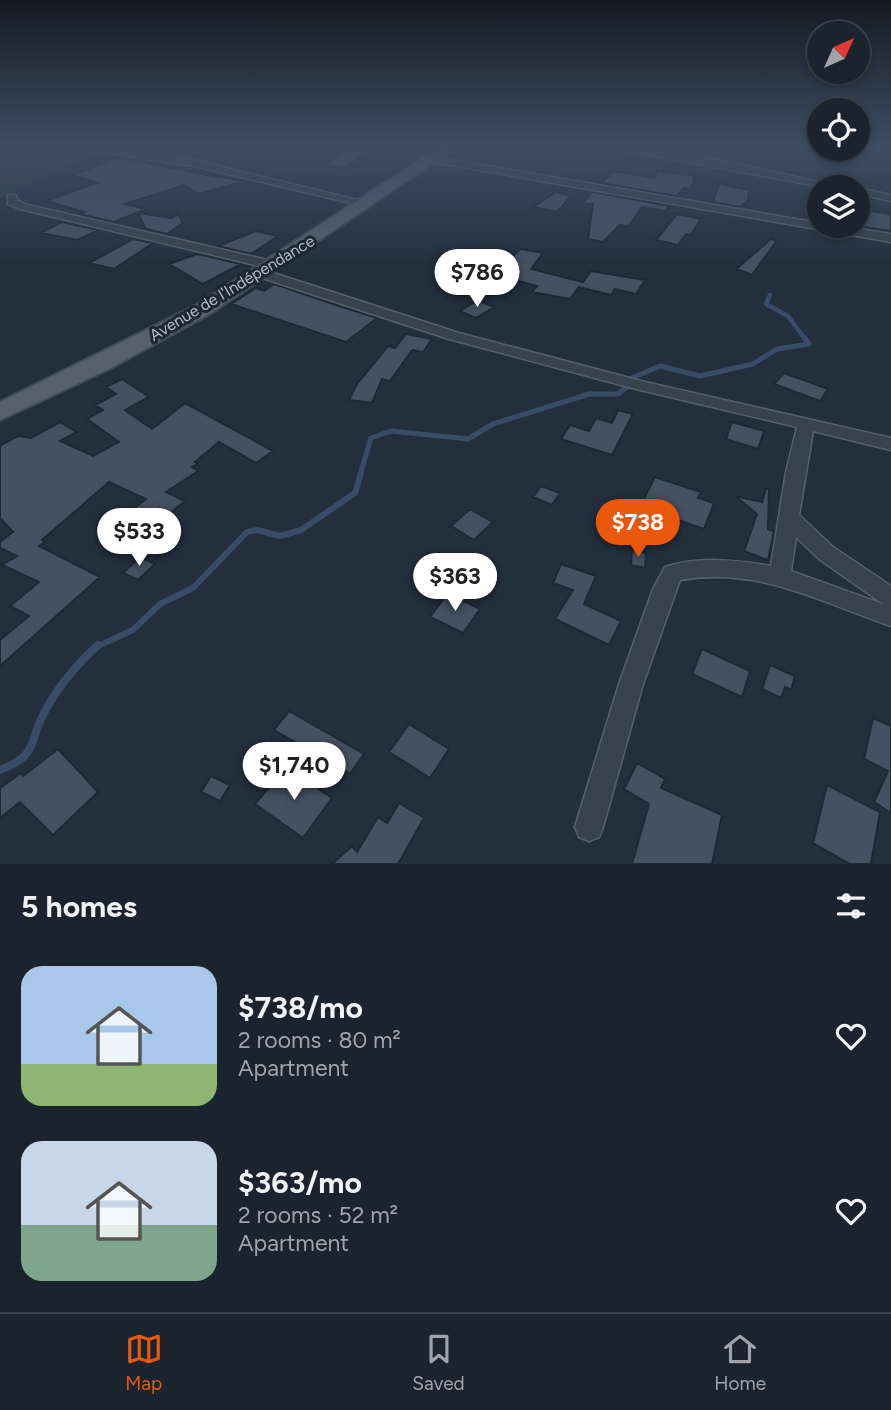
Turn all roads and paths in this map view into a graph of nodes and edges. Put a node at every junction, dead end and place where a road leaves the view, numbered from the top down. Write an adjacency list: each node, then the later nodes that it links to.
1 (289, 185): 7 (street)
2 (394, 185): 7 (main road, Avenue de l'Indépendance)
3 (583, 185): 8 (street)
4 (870, 194): 6 (street)
5 (12, 197): 11 (street)
6 (891, 198)
7 (368, 204): 11 (main road, Avenue de l'Indépendance)
8 (807, 224)
9 (870, 234): 10 (street)
10 (891, 238)
11 (267, 269): 12 (main road, Avenue de l'Indépendance); 13 (street)
12 (0, 412)
13 (806, 425): 14 (street); 15 (street)
14 (891, 444)
15 (789, 518): 16 (street); 17 (street)
16 (780, 576): 18 (street); 19 (street)
17 (891, 598)
18 (891, 617)
19 (589, 827)

